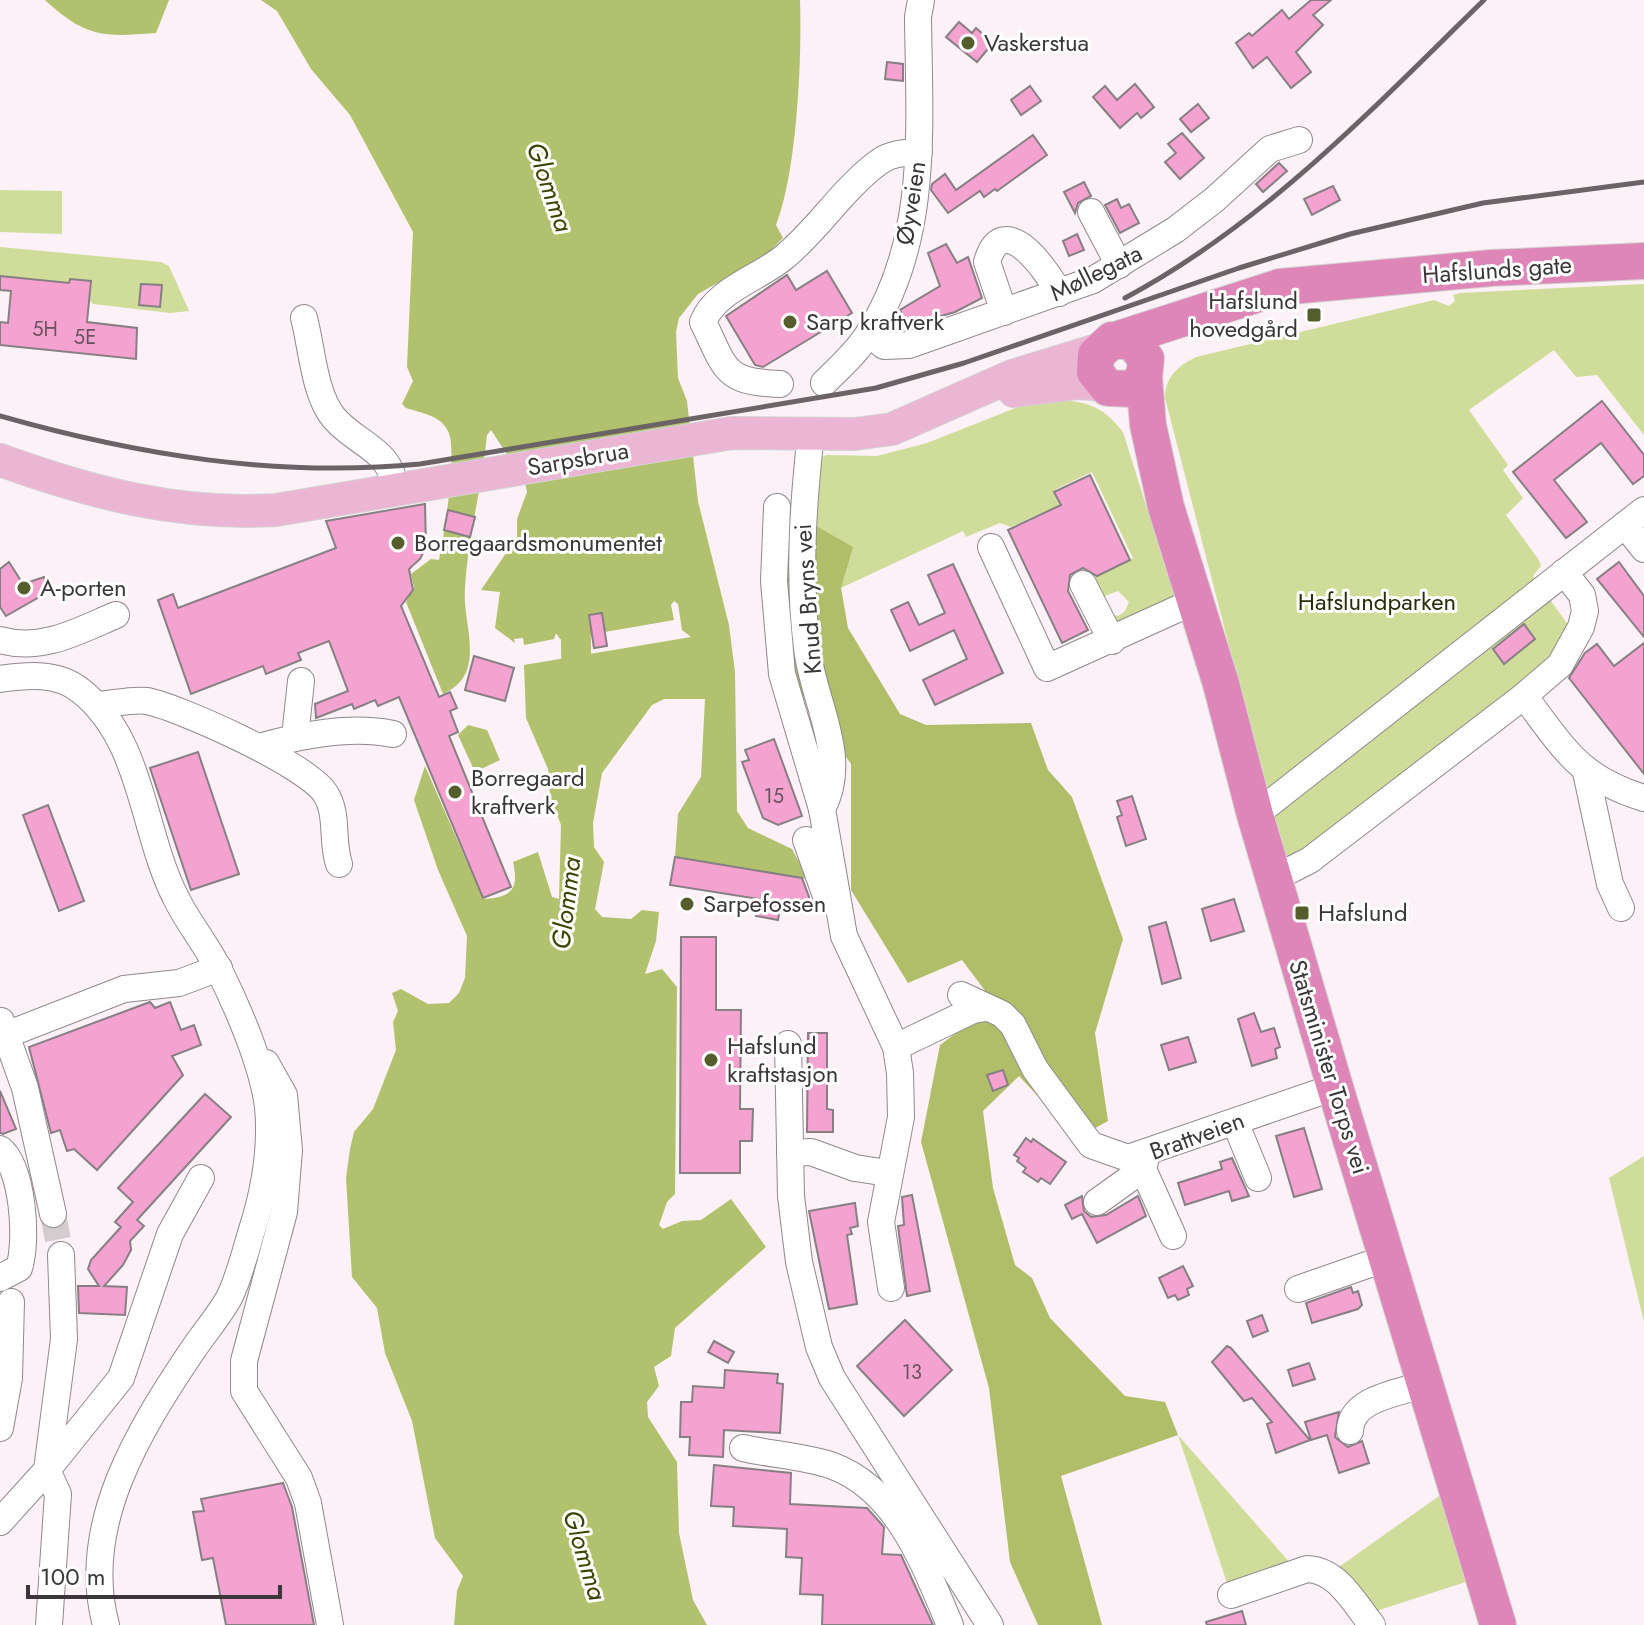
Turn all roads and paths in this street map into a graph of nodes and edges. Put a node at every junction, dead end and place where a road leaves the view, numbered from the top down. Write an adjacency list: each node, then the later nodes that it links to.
1 (921, 0): 3 (street, Øyveien)
2 (1299, 140): 6 (street, Møllegata)
3 (919, 152): 11 (street, Øyveien); 15 (street)
4 (1091, 212): 6 (street)
5 (1644, 261): 7 (highway, Hafslunds gate)
6 (1119, 265): 8 (street, Møllegata)
7 (1350, 282): 12 (highway, Hafslunds gate); 13 (highway, Hafslunds gate)
8 (1059, 293): 9 (street, Møllegata); 9 (street)
9 (1004, 312): 11 (street, Møllegata)
10 (304, 318): 20 (street)
11 (869, 333): 14 (street, Øyveien)
12 (1110, 344): 13 (highway); 16 (highway); 17 (main road)
13 (1145, 372): 16 (highway); 22 (highway, Statsminister Torps vei)
14 (824, 383)
15 (780, 384)
16 (1105, 386): 17 (main road); 22 (highway, Statsminister Torps vei)
17 (971, 396): 18 (main road, Sarpsbrua)
18 (811, 433): 20 (main road, Sarpsbrua); 41 (street, Knud Bryns vei)
19 (0, 460): 20 (main road, Sarpsbrua)
20 (410, 488)
21 (777, 507): 41 (street)
22 (1166, 507): 28 (highway, Statsminister Torps vei)
23 (1634, 517): 25 (street); 26 (street)
24 (991, 547): 31 (street)
25 (1644, 549)
26 (1564, 572): 34 (street); 42 (street)
27 (1083, 584): 31 (street)
28 (1195, 601): 31 (street); 42 (highway, Statsminister Torps vei)
29 (116, 615): 30 (street)
30 (0, 640)
31 (1112, 641)
32 (0, 679): 35 (street)
33 (301, 681): 37 (street)
34 (1524, 696): 39 (street); 45 (street)
35 (98, 705): 38 (street); 48 (street)
36 (393, 734): 37 (street)
37 (295, 737): 38 (street)
38 (259, 747): 44 (street)
39 (1586, 772): 40 (street); 47 (street)
40 (1644, 798)
41 (822, 809): 46 (street)
42 (1255, 815): 45 (highway, Statsminister Torps vei)
43 (806, 840): 46 (street)
44 (339, 864)
45 (1273, 879): 55 (highway, Statsminister Torps vei)
46 (838, 899): 54 (street)
47 (1621, 908)
48 (219, 968): 51 (street); 52 (street)
49 (961, 995): 50 (street, Brattveien)
50 (986, 1008): 54 (street); 59 (street, Brattveien)
51 (3, 1027): 64 (street)
52 (249, 1042): 80 (street); 81 (street)
53 (788, 1044): 58 (street)
54 (896, 1047): 60 (street)
55 (1335, 1087): 56 (street, Brattveien); 67 (highway, Statsminister Torps vei)
56 (1235, 1122): 59 (street, Brattveien); 62 (street)
57 (0, 1149): 70 (street)
58 (790, 1153): 60 (street); 78 (street)
59 (1145, 1162): 63 (street); 65 (street)
60 (888, 1173): 68 (street)
61 (201, 1178): 75 (street)
62 (1258, 1178)
63 (1097, 1202)
64 (53, 1214)
65 (1173, 1236)
66 (61, 1255): 75 (street)
67 (1387, 1258): 69 (street); 71 (highway, Statsminister Torps vei)
68 (891, 1288)
69 (1298, 1289)
70 (5, 1290): 72 (street)
71 (1425, 1384): 73 (street); 84 (highway, Statsminister Torps vei)
72 (0, 1428)
73 (1350, 1431)
74 (743, 1448): 82 (street)
75 (47, 1470): 76 (street); 79 (street)
76 (0, 1522)
77 (1231, 1595): 83 (street)
78 (985, 1618)
79 (49, 1625)
80 (106, 1625)
81 (330, 1625)
82 (950, 1625)
83 (1372, 1625)
84 (1498, 1625)

